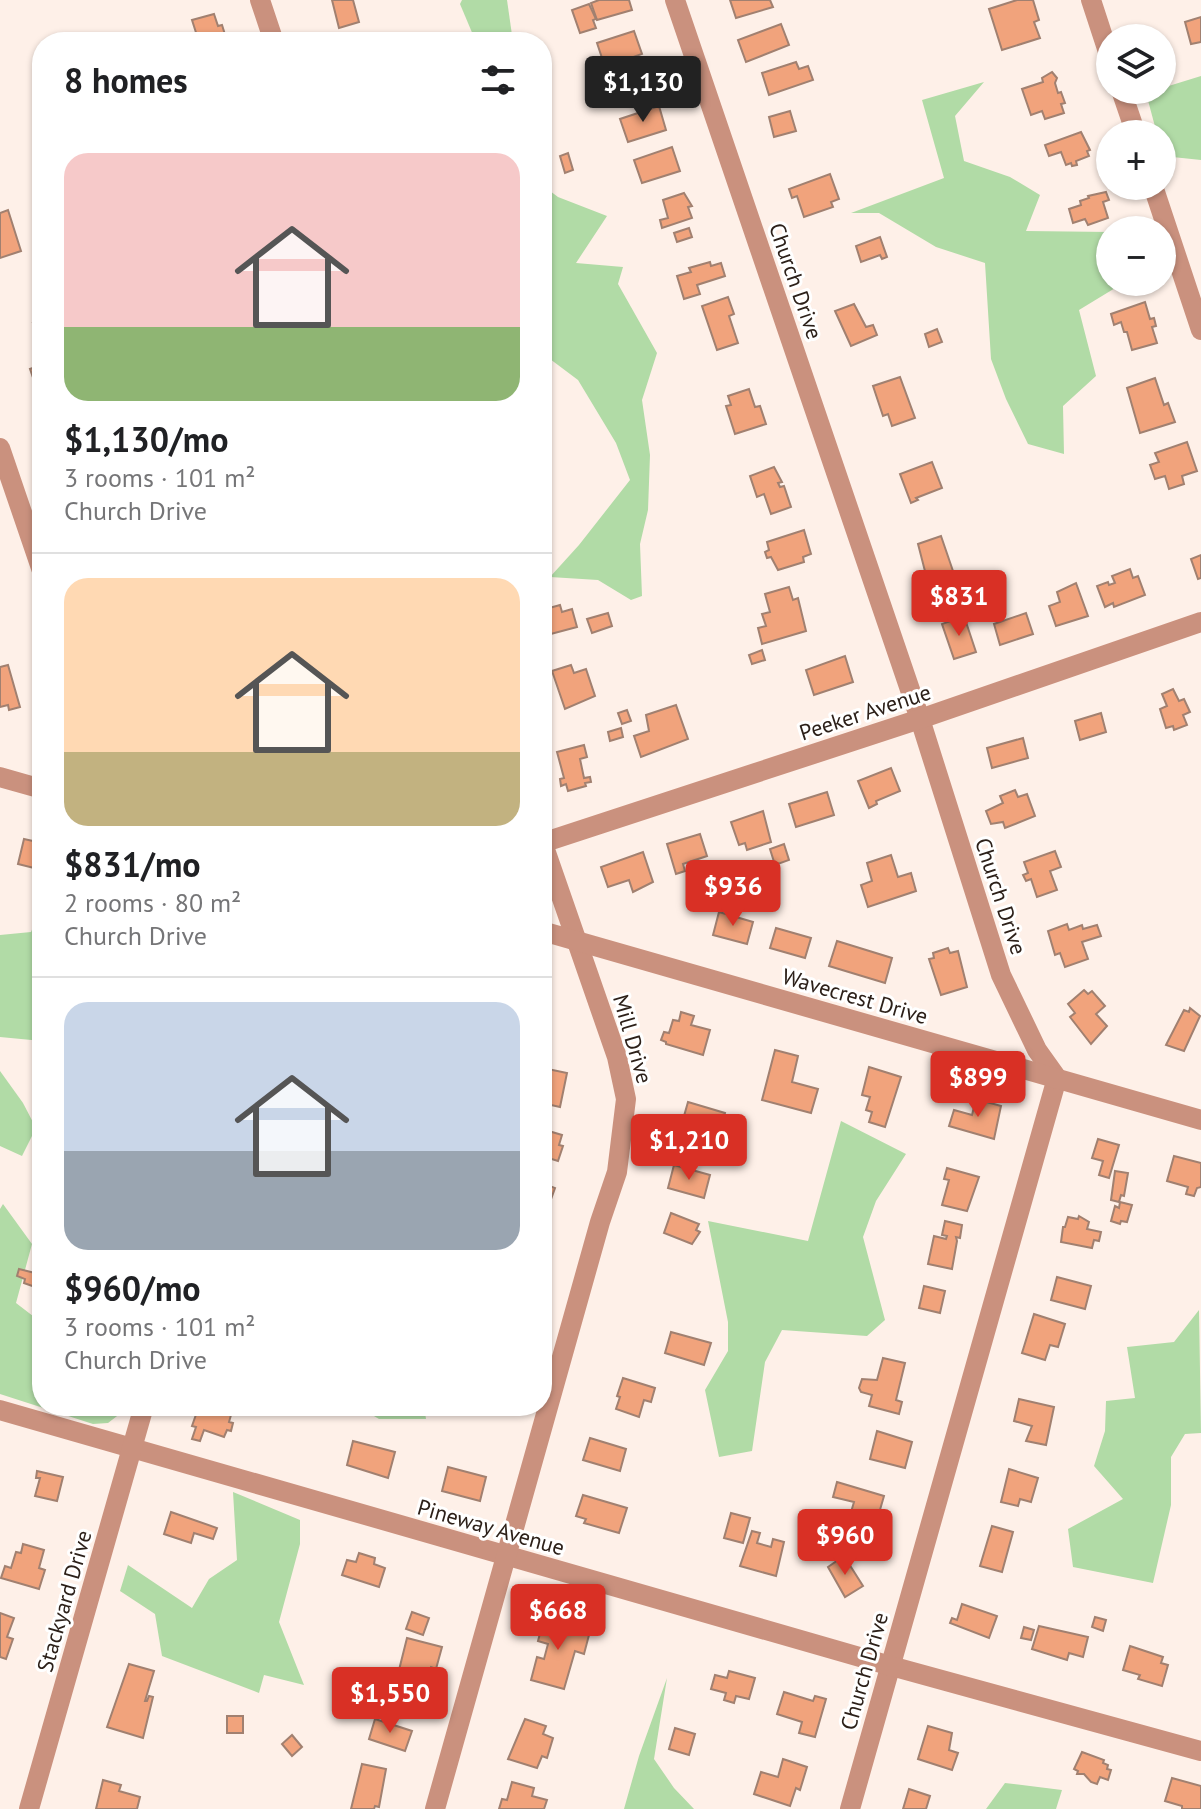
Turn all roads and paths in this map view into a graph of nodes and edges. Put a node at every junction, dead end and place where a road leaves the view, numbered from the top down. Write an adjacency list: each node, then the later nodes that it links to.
1 (260, 0): 5 (street)
2 (675, 0): 11 (street, Church Drive)
3 (1091, 0): 4 (street)
4 (1099, 24)
5 (271, 32)
6 (1158, 200): 7 (street)
7 (1201, 330)
8 (0, 448): 9 (street)
9 (32, 542)
10 (1201, 622): 11 (street, Peeker Avenue)
11 (920, 719): 14 (street, Peeker Avenue); 18 (street, Church Drive)
12 (0, 777): 13 (street)
13 (32, 786)
14 (552, 839)
15 (552, 870): 17 (street, Mill Drive)
16 (552, 934): 17 (street, Wavecrest Drive)
17 (577, 941): 18 (street, Wavecrest Drive); 20 (street, Mill Drive)
18 (1057, 1078): 19 (street, Wavecrest Drive); 26 (street, Church Drive)
19 (1201, 1120)
20 (552, 1393)
21 (0, 1410): 24 (street, Pineway Avenue)
22 (141, 1416): 24 (street, Stackyard Drive)
23 (545, 1416): 25 (street, Mill Drive)
24 (133, 1448): 25 (street, Pineway Avenue); 28 (street, Stackyard Drive)
25 (506, 1556): 26 (street, Pineway Avenue); 29 (street, Mill Drive)
26 (891, 1666): 27 (street, Pineway Avenue); 30 (street, Church Drive)
27 (1201, 1751)
28 (29, 1809)
29 (435, 1809)
30 (850, 1809)

